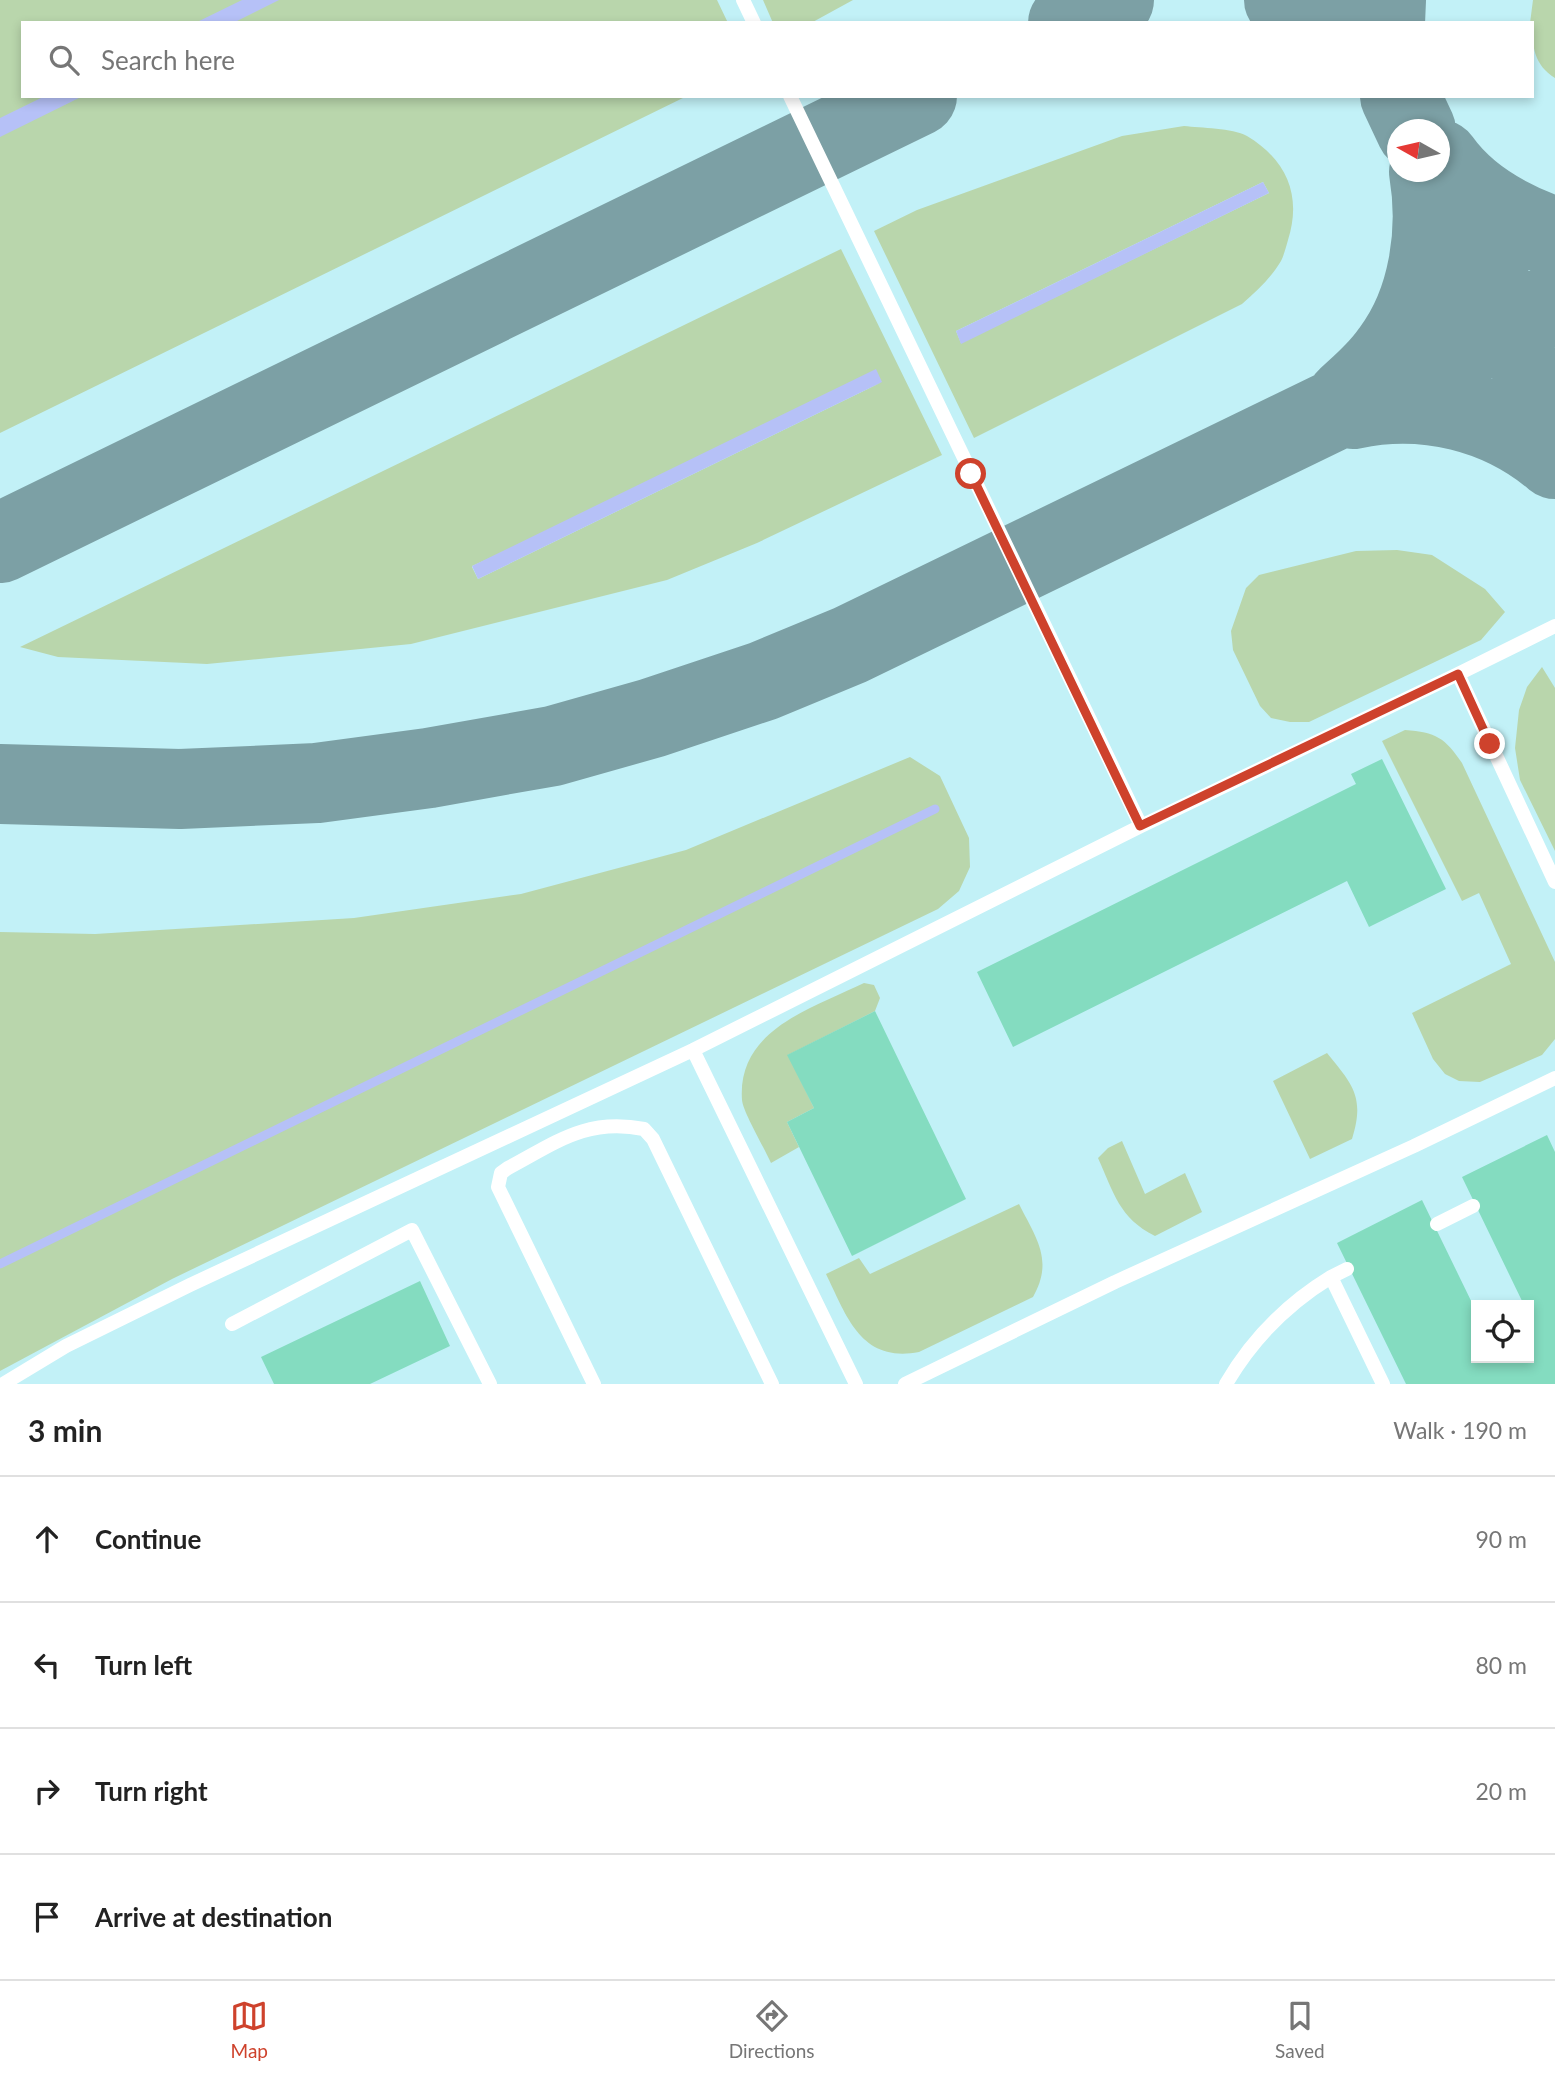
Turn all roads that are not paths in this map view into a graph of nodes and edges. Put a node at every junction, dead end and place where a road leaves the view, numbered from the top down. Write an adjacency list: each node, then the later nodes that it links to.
1 (743, 0): 2 (lane)
2 (753, 21)
3 (791, 98): 6 (lane)
4 (1555, 626): 5 (lane)
5 (1458, 674): 6 (lane); 7 (lane)
6 (1140, 826): 8 (lane)
7 (1555, 882)
8 (693, 1050): 15 (lane); 19 (lane)
9 (1555, 1078): 20 (lane)
10 (1473, 1206): 11 (lane)
11 (1437, 1224)
12 (1347, 1269): 13 (lane)
13 (1331, 1277): 21 (lane); 22 (lane)
14 (232, 1324): 16 (lane)
15 (3, 1384)
16 (490, 1384)
17 (594, 1384): 18 (lane)
18 (772, 1384)
19 (856, 1384)
20 (905, 1384)
21 (1226, 1384)
22 (1382, 1384)

